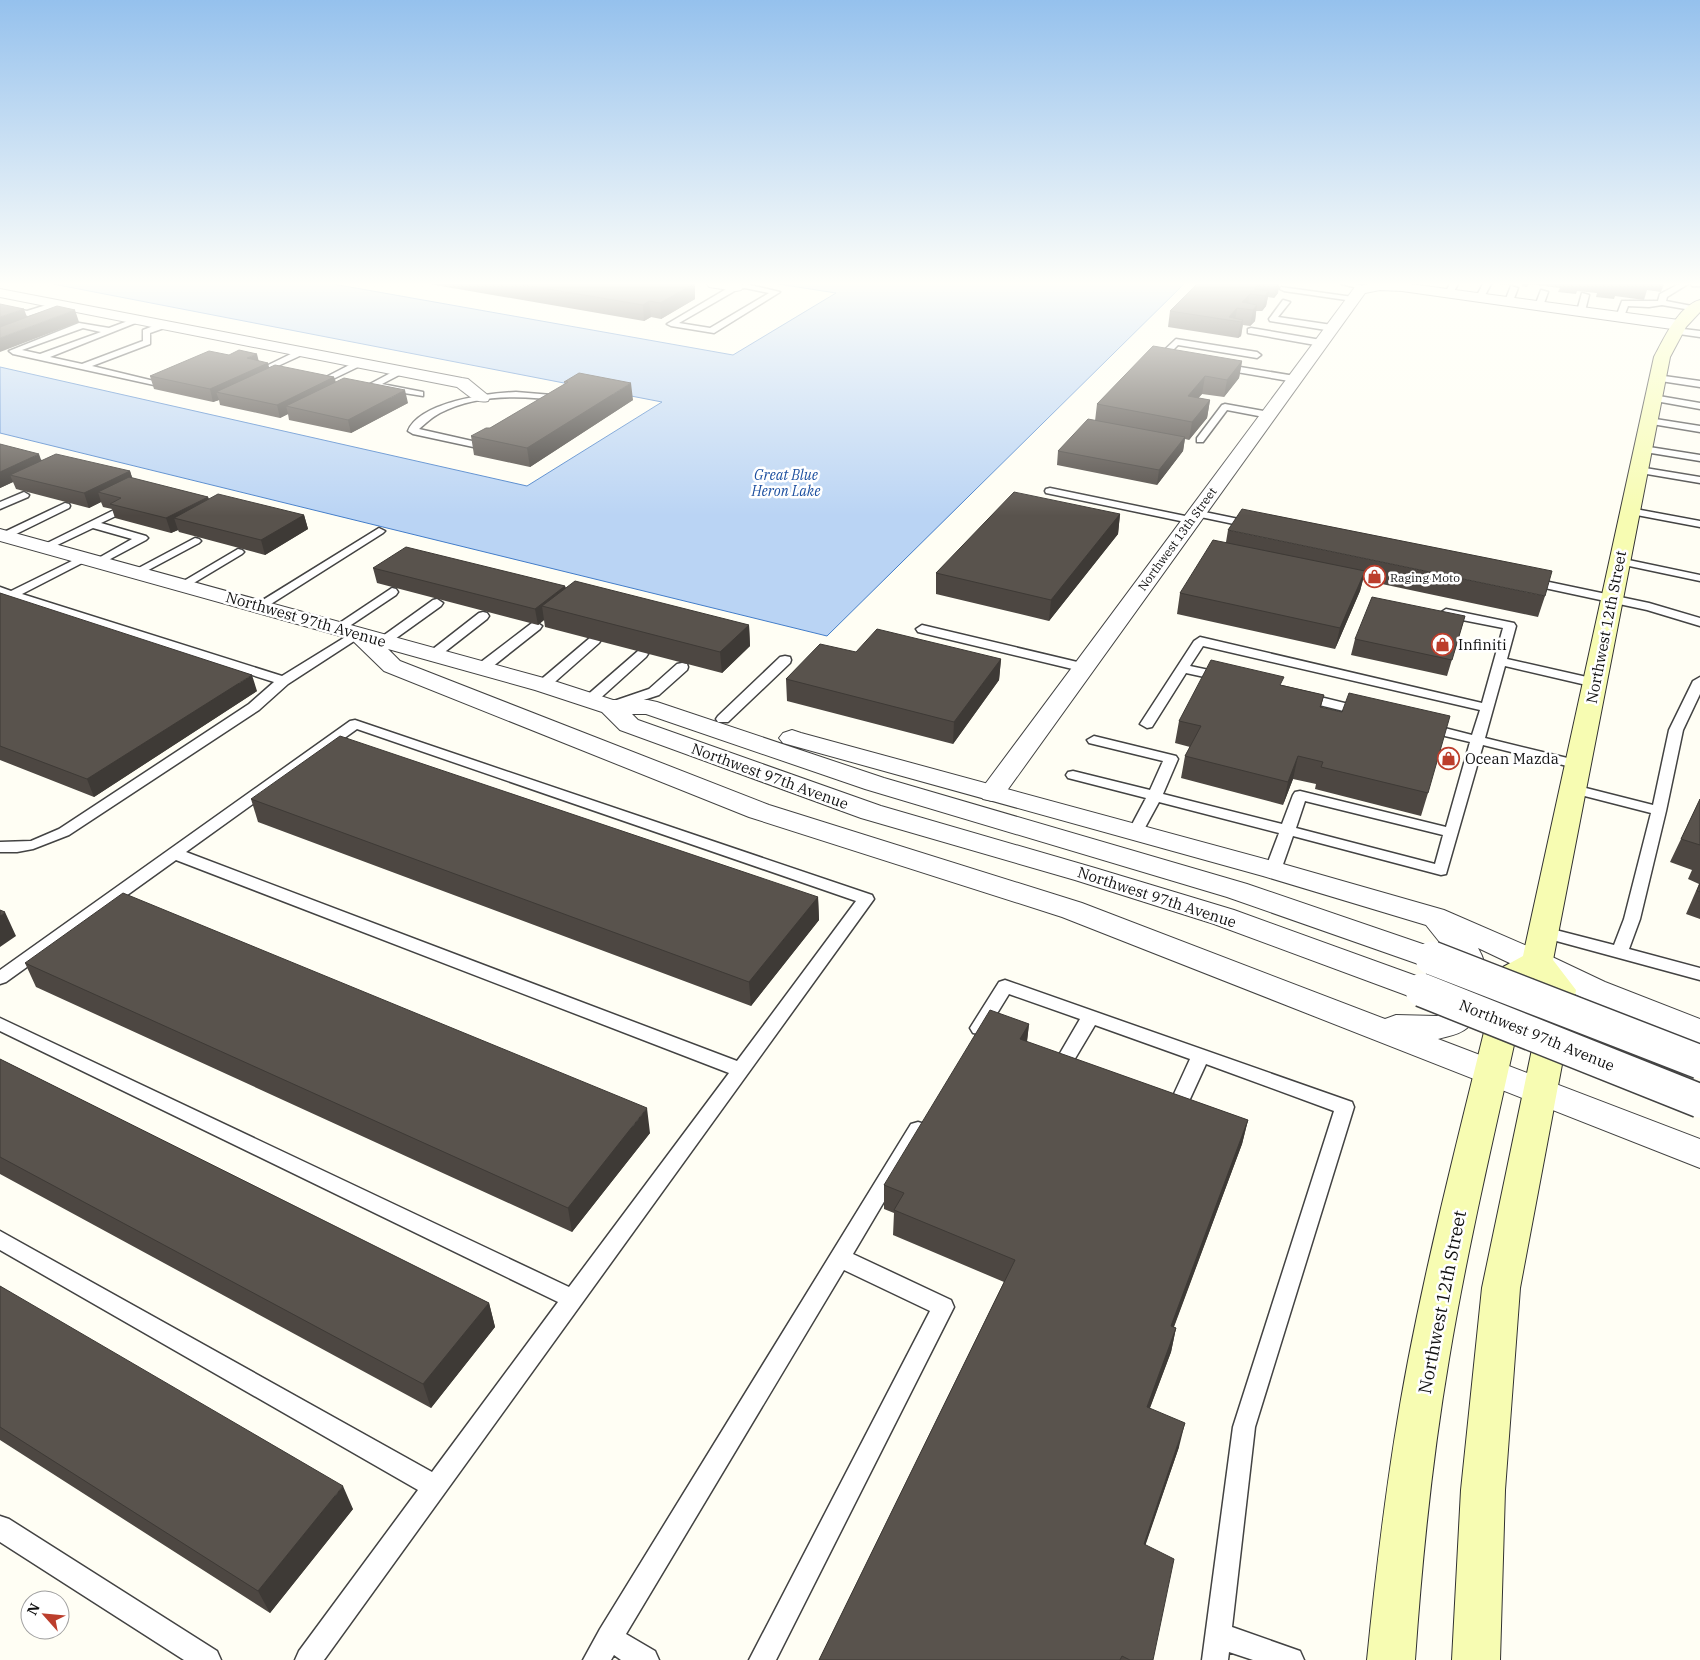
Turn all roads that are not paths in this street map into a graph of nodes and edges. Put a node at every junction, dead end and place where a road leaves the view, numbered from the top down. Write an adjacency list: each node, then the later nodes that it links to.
1 (60, 361): 9 (lane)
2 (97, 361): 9 (lane)
3 (280, 361): 10 (lane)
4 (351, 361): 7 (street)
5 (1307, 361): 14 (street, Northwest 13th Street)
6 (1661, 361): 13 (main road, Northwest 12th Street)
7 (359, 363): 11 (street); 12 (lane)
8 (1210, 365): 14 (lane)
9 (83, 367): 15 (lane)
10 (264, 369)
11 (400, 371): 17 (lane); 18 (street)
12 (332, 376)
13 (1657, 378): 16 (lane); 20 (main road, Northwest 12th Street)
14 (1295, 379): 22 (street, Northwest 13th Street)
15 (151, 383)
16 (1700, 384)
17 (420, 394)
18 (482, 397): 19 (lane); 26 (lane)
19 (561, 398)
20 (1653, 398): 21 (lane); 23 (main road, Northwest 12th Street)
21 (1700, 406)
22 (1269, 415): 25 (lane); 37 (street, Northwest 13th Street)
23 (1649, 421): 24 (lane); 27 (main road, Northwest 12th Street)
24 (1700, 429)
25 (1200, 440)
26 (478, 445)
27 (1643, 449): 28 (lane); 29 (main road, Northwest 12th Street)
28 (1700, 458)
29 (1639, 470): 30 (lane); 35 (main road, Northwest 12th Street)
30 (1700, 480)
31 (1050, 491): 37 (lane)
32 (24, 494): 33 (lane)
33 (0, 506)
34 (65, 506): 42 (lane)
35 (1630, 511): 39 (lane); 47 (main road, Northwest 12th Street)
36 (114, 513): 38 (lane)
37 (1193, 517): 40 (lane); 70 (street, Northwest 13th Street)
38 (91, 524): 44 (lane); 46 (lane)
39 (1700, 524)
40 (1263, 527)
41 (379, 531): 56 (lane)
42 (2, 535): 44 (street, Northwest 97th Avenue)
43 (195, 541): 48 (lane)
44 (45, 547): 46 (street, Northwest 97th Avenue)
45 (238, 552): 51 (lane)
46 (91, 560): 48 (street, Northwest 97th Avenue); 53 (lane)
47 (1619, 561): 49 (lane); 54 (main road, Northwest 12th Street)
48 (137, 572): 51 (street, Northwest 97th Avenue)
49 (1700, 578)
50 (1515, 579): 54 (lane)
51 (183, 585): 56 (street, Northwest 97th Avenue)
52 (392, 592): 62 (lane)
53 (6, 593): 72 (lane)
54 (1611, 599): 59 (lane); 75 (main road, Northwest 12th Street)
55 (437, 603): 62 (lane)
56 (259, 606): 62 (street, Northwest 97th Avenue)
57 (1436, 611): 67 (lane)
58 (483, 616): 65 (lane)
59 (1700, 622)
60 (536, 626): 69 (lane)
61 (922, 629): 70 (lane)
62 (360, 634): 65 (street, Northwest 97th Avenue); 72 (lane); 105 (street)
63 (595, 640): 76 (lane)
64 (642, 654): 78 (lane)
65 (433, 655): 69 (street, Northwest 97th Avenue)
66 (785, 660): 82 (lane)
67 (1501, 661): 75 (lane); 79 (lane)
68 (682, 667): 78 (lane)
69 (482, 668): 76 (street, Northwest 97th Avenue)
70 (1084, 668): 89 (street, Northwest 13th Street)
71 (1182, 668): 74 (lane); 79 (lane); 84 (lane)
72 (283, 681): 95 (lane)
73 (1700, 681): 91 (lane)
74 (1240, 682)
75 (1595, 683): 88 (main road, Northwest 12th Street)
76 (542, 685): 78 (street, Northwest 97th Avenue)
77 (1289, 694): 80 (lane)
78 (600, 703): 81 (street, Northwest 97th Avenue); 115 (street, Northwest 97th Avenue, bridge)
79 (1488, 708): 86 (lane)
80 (1373, 714)
81 (682, 718): 82 (street); 110 (street, Northwest 97th Avenue, bridge)
82 (724, 720): 89 (street)
83 (1409, 723): 86 (lane)
84 (1147, 724)
85 (1094, 740): 90 (lane)
86 (1478, 740): 88 (lane); 94 (lane)
87 (1073, 775): 90 (lane)
88 (1576, 777): 91 (lane); 99 (main road, Northwest 12th Street)
89 (992, 793): 93 (street)
90 (1155, 796): 92 (lane); 93 (lane)
91 (1659, 811): 100 (lane)
92 (1286, 830): 94 (lane); 94 (lane); 97 (lane)
93 (1136, 832): 97 (street)
94 (1452, 832)
95 (0, 847)
96 (173, 854): 103 (lane); 112 (lane); 112 (lane)
97 (1273, 870): 98 (street)
98 (1434, 917): 101 (street); 105 (street)
99 (1544, 932): 100 (lane); 101 (main road, Northwest 12th Street)
100 (1620, 952): 102 (lane)
101 (1537, 962): 107 (street); 113 (main road, Northwest 12th Street); 114 (main road)
102 (1700, 974)
103 (0, 978)
104 (1091, 1016): 108 (lane); 109 (lane); 111 (lane)
105 (1365, 1023): 113 (street)
106 (0, 1024): 121 (lane)
107 (1700, 1032)
108 (969, 1045)
109 (1201, 1055): 116 (lane); 124 (lane)
110 (1700, 1062)
111 (1061, 1067)
112 (741, 1070): 121 (lane)
113 (1492, 1072): 114 (street); 133 (main road, Northwest 12th Street)
114 (1540, 1091): 118 (street); 134 (main road)
115 (1700, 1101)
116 (1177, 1107)
117 (927, 1113): 120 (lane)
118 (1700, 1154)
119 (0, 1240): 122 (lane)
120 (840, 1258): 125 (lane); 130 (lane)
121 (573, 1299): 122 (lane)
122 (435, 1487): 127 (lane)
123 (0, 1528): 126 (lane)
124 (1218, 1635): 131 (lane); 132 (lane)
125 (609, 1638): 128 (lane); 129 (lane)
126 (208, 1660)
127 (308, 1660)
128 (596, 1660)
129 (646, 1660)
130 (762, 1660)
131 (1215, 1660)
132 (1291, 1660)
133 (1391, 1660)
134 (1476, 1660)

